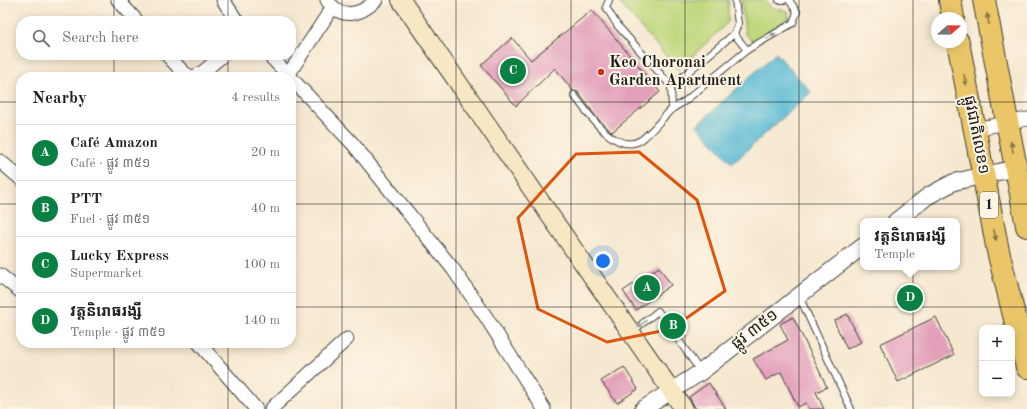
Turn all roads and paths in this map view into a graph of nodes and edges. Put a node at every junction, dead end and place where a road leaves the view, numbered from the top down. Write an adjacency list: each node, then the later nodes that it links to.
1 (118, 0): 14 (street)
2 (223, 0): 15 (street)
3 (376, 0): 12 (street)
4 (401, 0): 42 (main road)
5 (609, 0): 27 (lane)
6 (735, 0): 16 (lane)
7 (779, 0): 8 (lane)
8 (784, 0)
9 (789, 0): 18 (lane, one-way to 9)
10 (950, 0): 13 (highway)
11 (984, 0): 30 (highway, ផ្លូវជាតិលេខ១ / 1, one-way to 11)
12 (330, 4): 25 (street)
13 (953, 12)
14 (132, 16)
15 (234, 16)
16 (734, 34): 18 (lane); 27 (lane)
17 (959, 48): 31 (highway, ផ្លូវជាតិលេខ១ / 1, one-way to 31)
18 (747, 50): 29 (lane)
19 (172, 60): 22 (street)
20 (218, 60): 23 (street)
21 (274, 60): 24 (street)
22 (183, 72)
23 (203, 72)
24 (285, 72)
25 (293, 72)
26 (296, 83): 50 (street)
27 (671, 86): 29 (lane)
28 (574, 95): 29 (lane)
29 (672, 109)
30 (1017, 121): 31 (street); 33 (highway, ផ្លូវជាតិលេខ១ / 1, one-way to 30)
31 (974, 129): 34 (highway, ផ្លូវជាតិលេខ១ / 1)
32 (0, 161): 35 (street)
33 (1016, 168): 34 (street); 37 (highway, ផ្លូវជាតិលេខ១ / 1)
34 (983, 174): 36 (street); 45 (highway, ផ្លូវជាតិលេខ១ / 1, one-way to 45)
35 (16, 175)
36 (900, 218)
37 (1027, 226)
38 (860, 248): 41 (street, ផ្លូវ ៣៥១)
39 (0, 275): 40 (street)
40 (16, 288)
41 (799, 296): 46 (street, ផ្លូវ ៣៥១); 53 (lane)
42 (631, 332): 46 (lane, one-way to 42); 47 (main road)
43 (347, 339): 49 (street)
44 (203, 348): 48 (street)
45 (1027, 367)
46 (701, 372): 47 (street, ផ្លូវ ៣៥១)
47 (672, 392): 51 (street, ផ្លូវ ៣៥១); 52 (main road)
48 (251, 407)
49 (271, 409)
50 (544, 409)
51 (643, 409)
52 (684, 409)
53 (851, 409)

